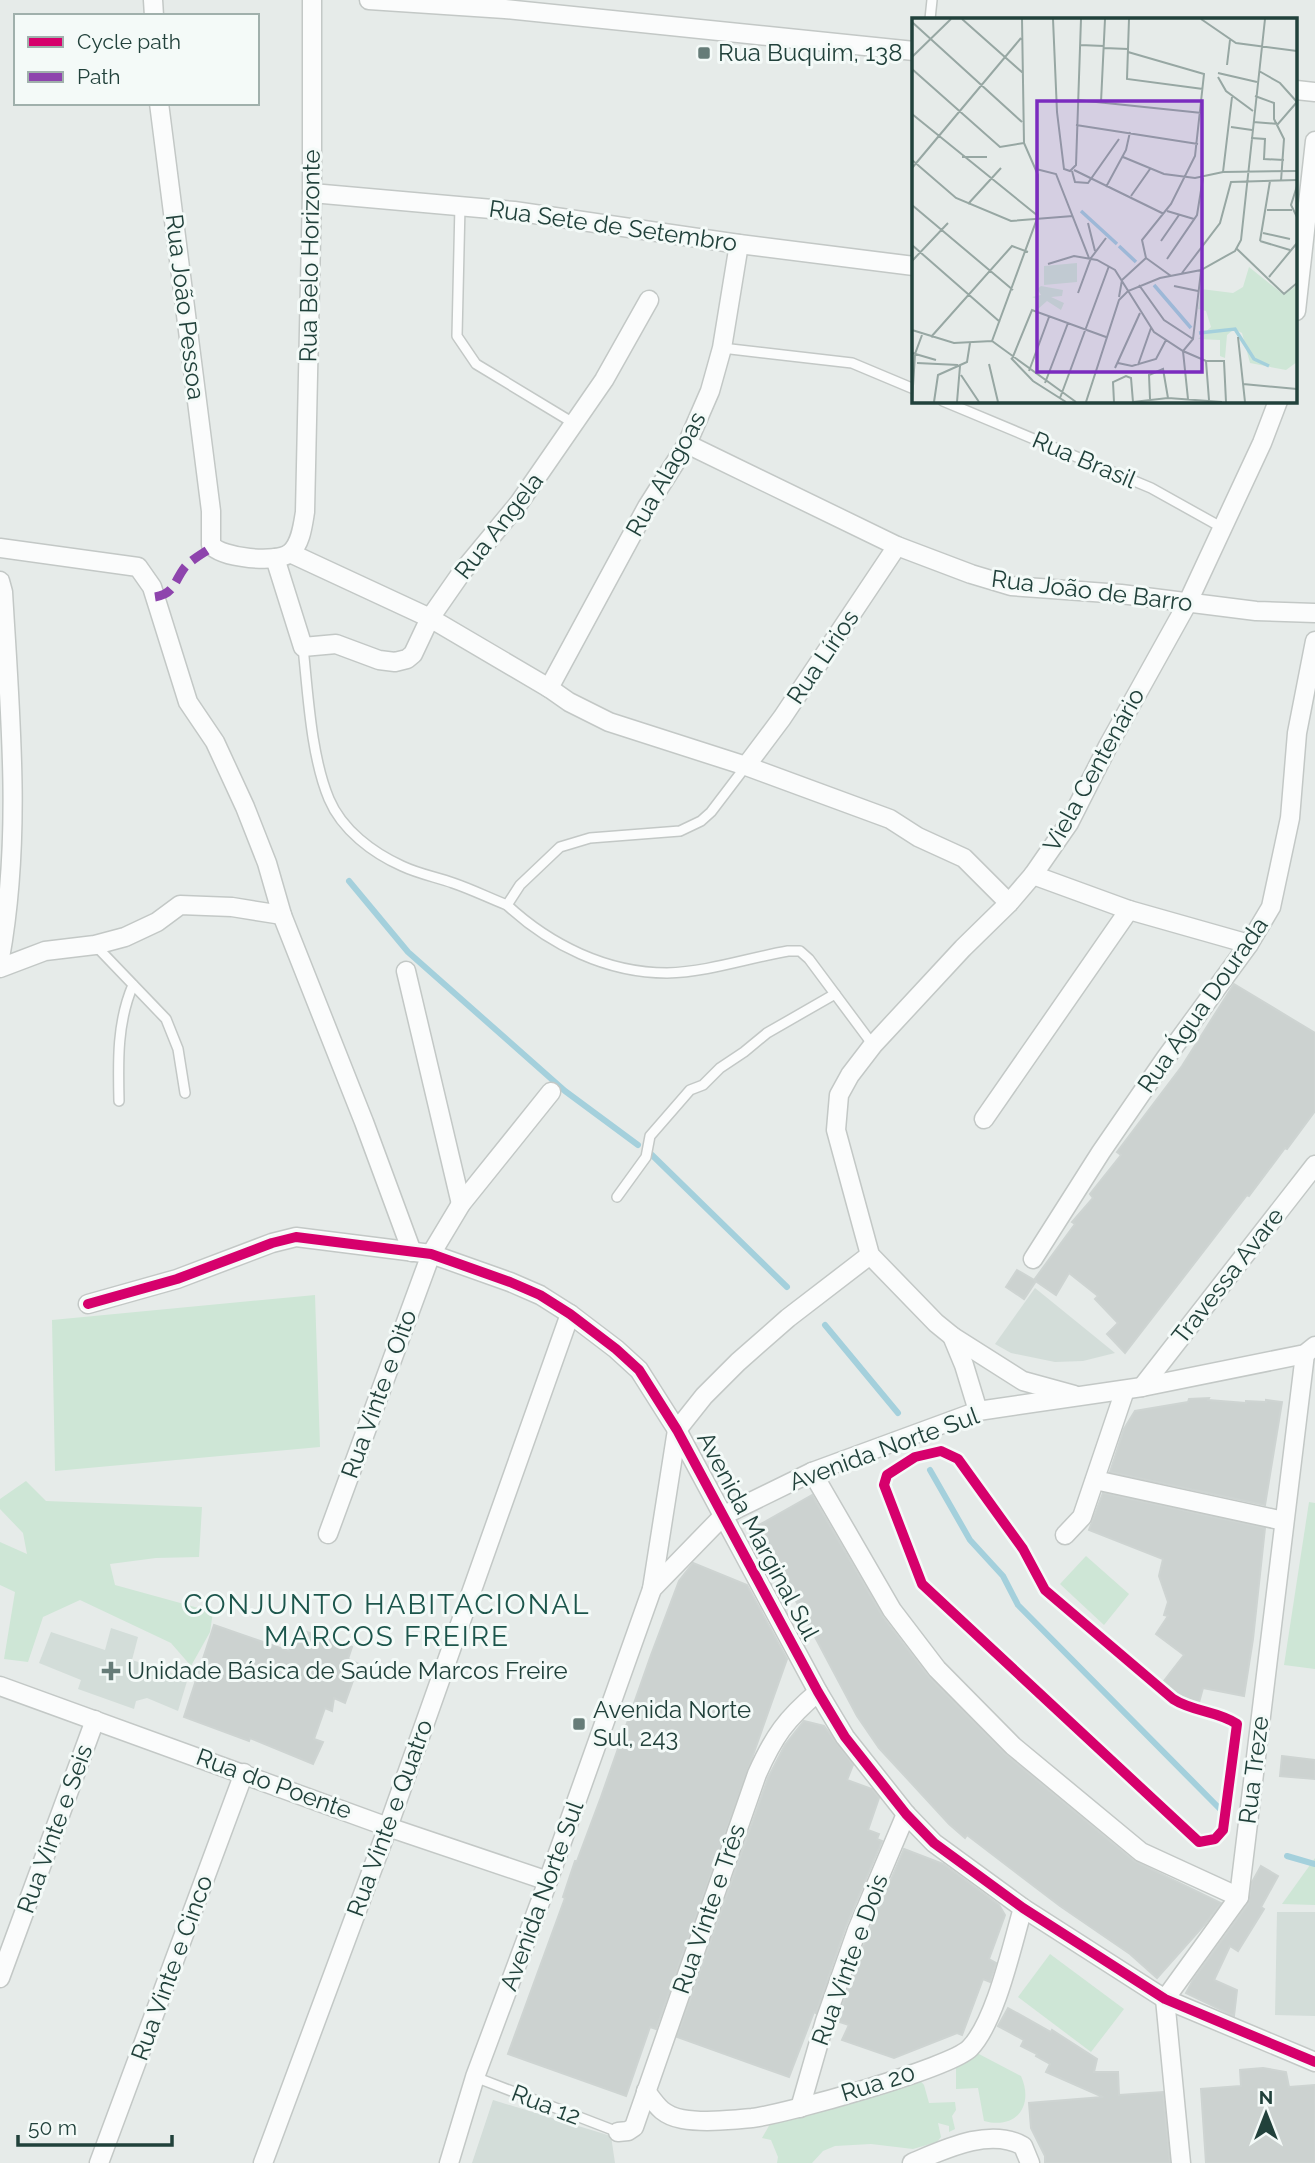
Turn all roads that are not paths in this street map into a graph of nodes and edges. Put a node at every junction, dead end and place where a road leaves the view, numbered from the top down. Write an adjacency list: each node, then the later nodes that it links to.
1 (312, 0): 9 (street, Rua Belo Horizonte)
2 (369, 0): 4 (street)
3 (932, 0): 5 (lane)
4 (506, 5): 6 (street)
5 (930, 18)
6 (912, 51)
7 (159, 105): 24 (street, Rua João Pessoa)
8 (1315, 141): 13 (street)
9 (312, 192): 10 (street, Rua Sete de Setembro); 24 (street, Rua Belo Horizonte)
10 (460, 205): 11 (street, Rua Sete de Setembro); 19 (lane)
11 (739, 244): 12 (street, Rua Sete de Setembro); 15 (street, Rua Alagoas)
12 (912, 266)
13 (1298, 293)
14 (649, 300): 19 (street, Rua Angela)
15 (723, 348): 16 (lane); 20 (street, Rua Alagoas)
16 (912, 388)
17 (945, 402): 21 (lane, Rua Brasil)
18 (1278, 402): 21 (street, Viela Centenário)
19 (575, 424): 28 (street, Rua Angela)
20 (687, 444): 22 (street, Rua João de Barro); 31 (street, Rua Alagoas)
21 (1221, 527): 26 (street, Viela Centenário)
22 (897, 546): 26 (street, Rua João de Barro); 32 (street, Rua Lírios)
23 (0, 548): 37 (street)
24 (282, 556): 28 (street); 30 (street)
25 (0, 581): 38 (street)
26 (1187, 604): 27 (street, Rua João de Barro); 33 (street, Viela Centenário)
27 (1315, 613)
28 (430, 618): 30 (street, Rua Angela); 31 (street)
29 (1315, 641): 39 (street, Rua Água Dourada)
30 (303, 647): 35 (lane)
31 (550, 688): 32 (street)
32 (746, 766): 34 (street); 35 (lane)
33 (1033, 875): 34 (street, Viela Centenário); 36 (street)
34 (1009, 903): 46 (street, Viela Centenário)
35 (507, 905): 45 (lane)
36 (1129, 910): 39 (street); 50 (street)
37 (282, 915): 40 (street); 54 (street)
38 (3, 920): 41 (street)
39 (1249, 944): 57 (street, Rua Água Dourada)
40 (94, 945): 42 (street); 44 (lane)
41 (0, 958)
42 (0, 968)
43 (407, 971): 53 (street)
44 (133, 985): 48 (lane); 49 (lane)
45 (835, 994): 46 (lane); 52 (lane)
46 (873, 1045): 56 (street, Viela Centenário)
47 (551, 1092): 53 (street, Rua Vinte e Oito)
48 (185, 1093)
49 (119, 1101)
50 (985, 1119)
51 (1315, 1165): 62 (street, Travessa Avare)
52 (617, 1197)
53 (461, 1204): 55 (street, Rua Vinte e Oito)
54 (411, 1252): 55 (street, Avenida Marginal Sul); 58 (street, Avenida Marginal Sul)
55 (431, 1254): 59 (street, Avenida Marginal Sul); 70 (street, Rua Vinte e Oito)
56 (870, 1255): 60 (street); 65 (street, Avenida Norte Sul)
57 (1032, 1259)
58 (88, 1304)
59 (569, 1314): 65 (street, Avenida Marginal Sul); 78 (street, Rua Vinte e Quatro)
60 (952, 1336): 63 (street); 64 (street)
61 (1310, 1350): 62 (street, Avenida Norte Sul); 69 (street, Rua Treze)
62 (1133, 1389): 63 (street, Avenida Norte Sul); 67 (street, Travessa Avare)
63 (1078, 1397): 64 (street, Avenida Norte Sul)
64 (978, 1411): 66 (street, Avenida Norte Sul)
65 (677, 1430): 68 (street, Avenida Marginal Sul); 72 (street, Avenida Norte Sul)
66 (812, 1472): 68 (street, Avenida Norte Sul); 80 (street)
67 (1095, 1480): 69 (street); 71 (street, Travessa Avare)
68 (724, 1515): 72 (street, Avenida Norte Sul); 74 (street, Avenida Marginal Sul)
69 (1284, 1521): 80 (street, Rua Treze)
70 (328, 1534)
71 (1065, 1535)
72 (652, 1589): 79 (street, Avenida Norte Sul)
73 (0, 1686): 75 (street, Rua do Poente)
74 (818, 1692): 77 (street, Avenida Marginal Sul); 86 (street, Rua Vinte e Três)
75 (95, 1720): 76 (street, Rua do Poente); 82 (street, Rua Vinte e Seis)
76 (244, 1773): 78 (street, Rua do Poente); 89 (street, Rua Vinte e Cinco)
77 (906, 1814): 81 (street, Avenida Marginal Sul); 87 (street, Rua Vinte e Dois)
78 (388, 1827): 79 (street, Rua do Poente); 90 (street, Rua Vinte e Quatro)
79 (548, 1881): 85 (street, Avenida Norte Sul)
80 (1239, 1898): 83 (street, Rua Treze)
81 (1023, 1908): 83 (street, Avenida Marginal Sul); 87 (street, Rua 20)
82 (0, 1978)
83 (1165, 1999): 84 (street, Avenida Marginal Sul); 94 (street)
84 (1315, 2062)
85 (475, 2077): 88 (lane, Rua 12); 91 (street, Avenida Norte Sul)
86 (646, 2091): 87 (street, Rua 20); 88 (street, Rua Vinte e Três)
87 (800, 2108)
88 (618, 2132)
89 (99, 2163)
90 (263, 2163)
91 (449, 2163)
92 (912, 2163): 93 (street)
93 (1030, 2163)
94 (1181, 2163)

